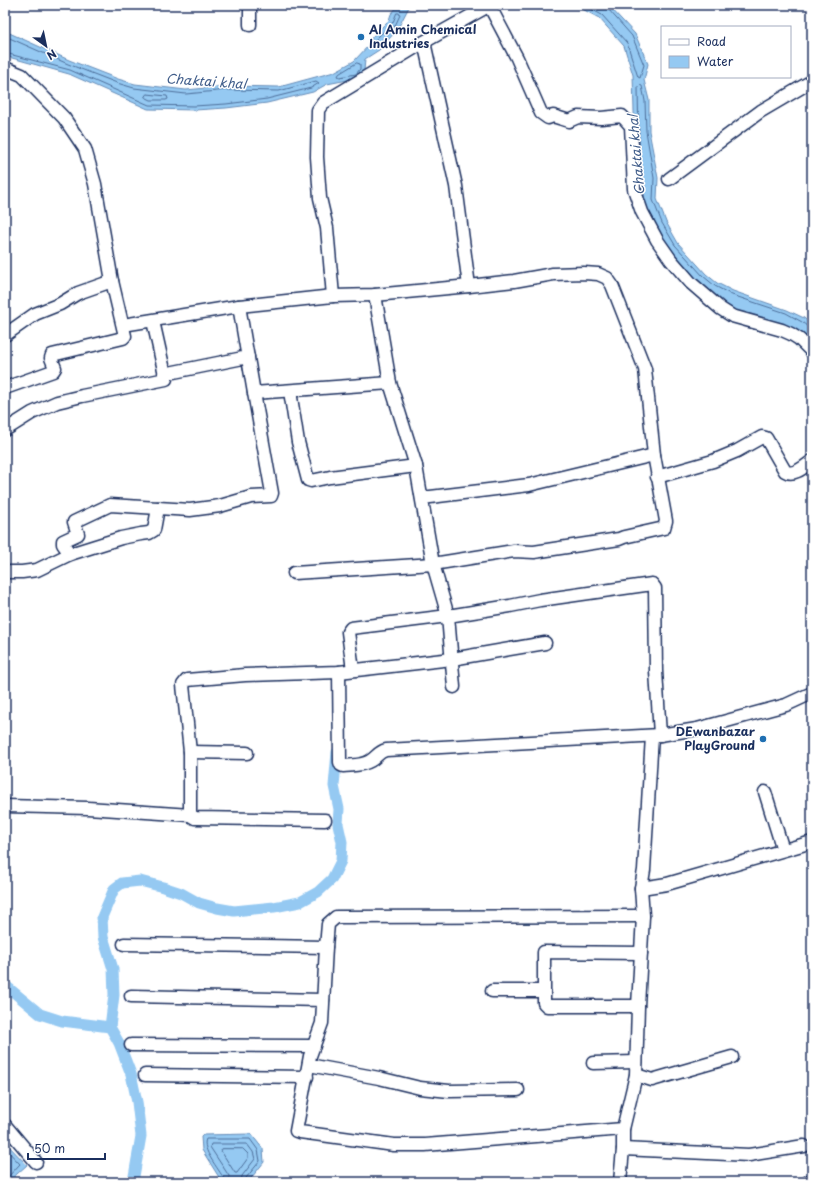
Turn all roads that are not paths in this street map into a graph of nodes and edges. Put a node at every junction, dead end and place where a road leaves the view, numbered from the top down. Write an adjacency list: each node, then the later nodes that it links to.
1 (250, 5): 3 (street)
2 (489, 5): 4 (street); 16 (street)
3 (250, 25)
4 (424, 42): 9 (street); 11 (street)
5 (5, 68): 8 (street)
6 (812, 81): 7 (street)
7 (669, 179)
8 (112, 281): 14 (street); 15 (street)
9 (469, 286): 10 (street); 24 (street)
10 (375, 295): 11 (street); 19 (street)
11 (333, 296): 12 (street)
12 (239, 306): 13 (street); 17 (street)
13 (153, 321): 14 (street); 18 (street)
14 (123, 325): 20 (street)
15 (5, 335)
16 (812, 352)
17 (248, 356): 18 (street); 22 (street)
18 (164, 374): 23 (street)
19 (390, 382): 21 (street); 26 (street)
20 (5, 388)
21 (290, 391): 22 (street); 26 (street)
22 (254, 393): 29 (street)
23 (5, 430)
24 (654, 455): 27 (street); 28 (street)
25 (812, 461): 27 (street)
26 (416, 466): 28 (street)
27 (657, 477): 31 (street)
28 (422, 498): 31 (street)
29 (158, 508): 30 (street); 30 (street)
30 (70, 554): 32 (street)
31 (433, 564): 33 (street); 34 (street)
32 (5, 572)
33 (294, 573)
34 (448, 616): 36 (street); 37 (street); 41 (street)
35 (545, 643): 36 (street)
36 (452, 658): 37 (street); 39 (street)
37 (353, 670): 38 (street)
38 (339, 672): 41 (street); 42 (street)
39 (454, 687)
40 (812, 693): 41 (street)
41 (656, 736): 50 (street)
42 (190, 752): 43 (street); 46 (street)
43 (246, 753)
44 (765, 792): 49 (street)
45 (5, 806): 46 (street)
46 (190, 815): 47 (street)
47 (325, 820)
48 (812, 842): 49 (street)
49 (783, 850): 50 (street)
50 (641, 888): 51 (street)
51 (643, 916): 53 (street); 54 (street)
52 (124, 944): 53 (street)
53 (326, 947): 58 (street)
54 (640, 953): 56 (street); 59 (street)
55 (492, 991): 56 (street)
56 (544, 991): 59 (street)
57 (131, 996): 58 (street)
58 (324, 1000): 61 (street)
59 (638, 1006): 64 (street)
60 (131, 1045): 61 (street)
61 (314, 1046): 65 (street)
62 (732, 1057): 64 (street)
63 (593, 1063): 64 (street)
64 (636, 1068): 69 (street)
65 (308, 1071): 66 (street); 67 (street); 69 (street)
66 (145, 1075)
67 (518, 1090)
68 (5, 1125): 72 (street)
69 (623, 1129): 71 (street)
70 (804, 1146): 71 (street)
71 (623, 1149): 74 (street)
72 (36, 1162)
73 (812, 1180): 75 (street)
74 (620, 1182)
75 (808, 1182)

